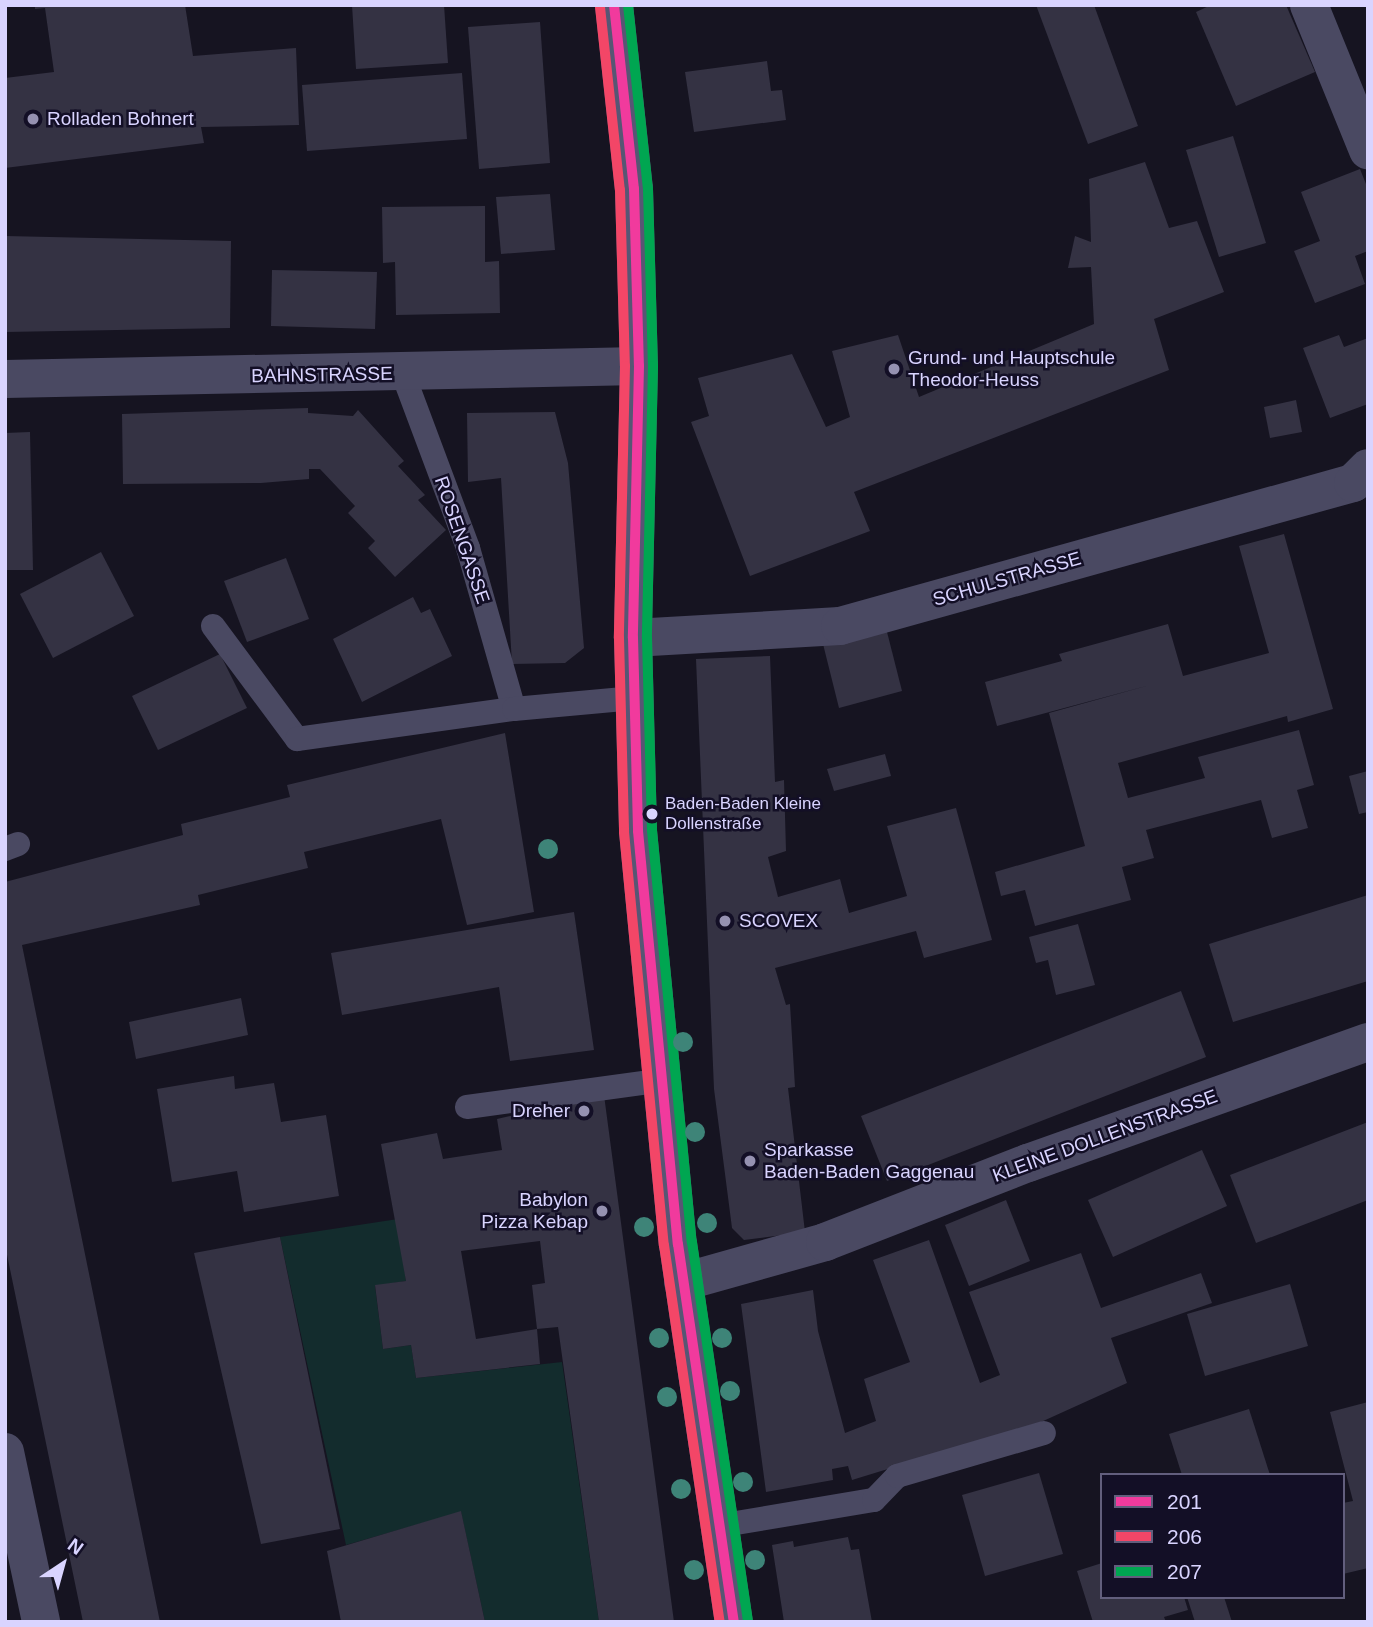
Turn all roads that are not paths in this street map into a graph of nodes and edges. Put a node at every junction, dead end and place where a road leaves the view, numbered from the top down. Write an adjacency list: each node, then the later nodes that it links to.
1 (614, 5): 4 (street)
2 (1310, 5): 3 (street)
3 (1368, 150)
4 (639, 366): 5 (street, BAHNSTRASSE); 9 (street)
5 (403, 374): 6 (street, BAHNSTRASSE); 11 (lane, ROSENGASSE)
6 (5, 379)
7 (1368, 468): 9 (street, SCHULSTRASSE)
8 (213, 626): 11 (lane)
9 (633, 638): 10 (street)
10 (635, 698): 11 (lane); 13 (street)
11 (514, 709)
12 (1368, 1042): 15 (street, KLEINE DOLLENSTRASSE)
13 (663, 1080): 14 (lane); 15 (street)
14 (467, 1107)
15 (683, 1282): 18 (street)
16 (1044, 1433): 18 (lane)
17 (5, 1452): 19 (street)
18 (718, 1526): 20 (street)
19 (41, 1622)
20 (734, 1622)

